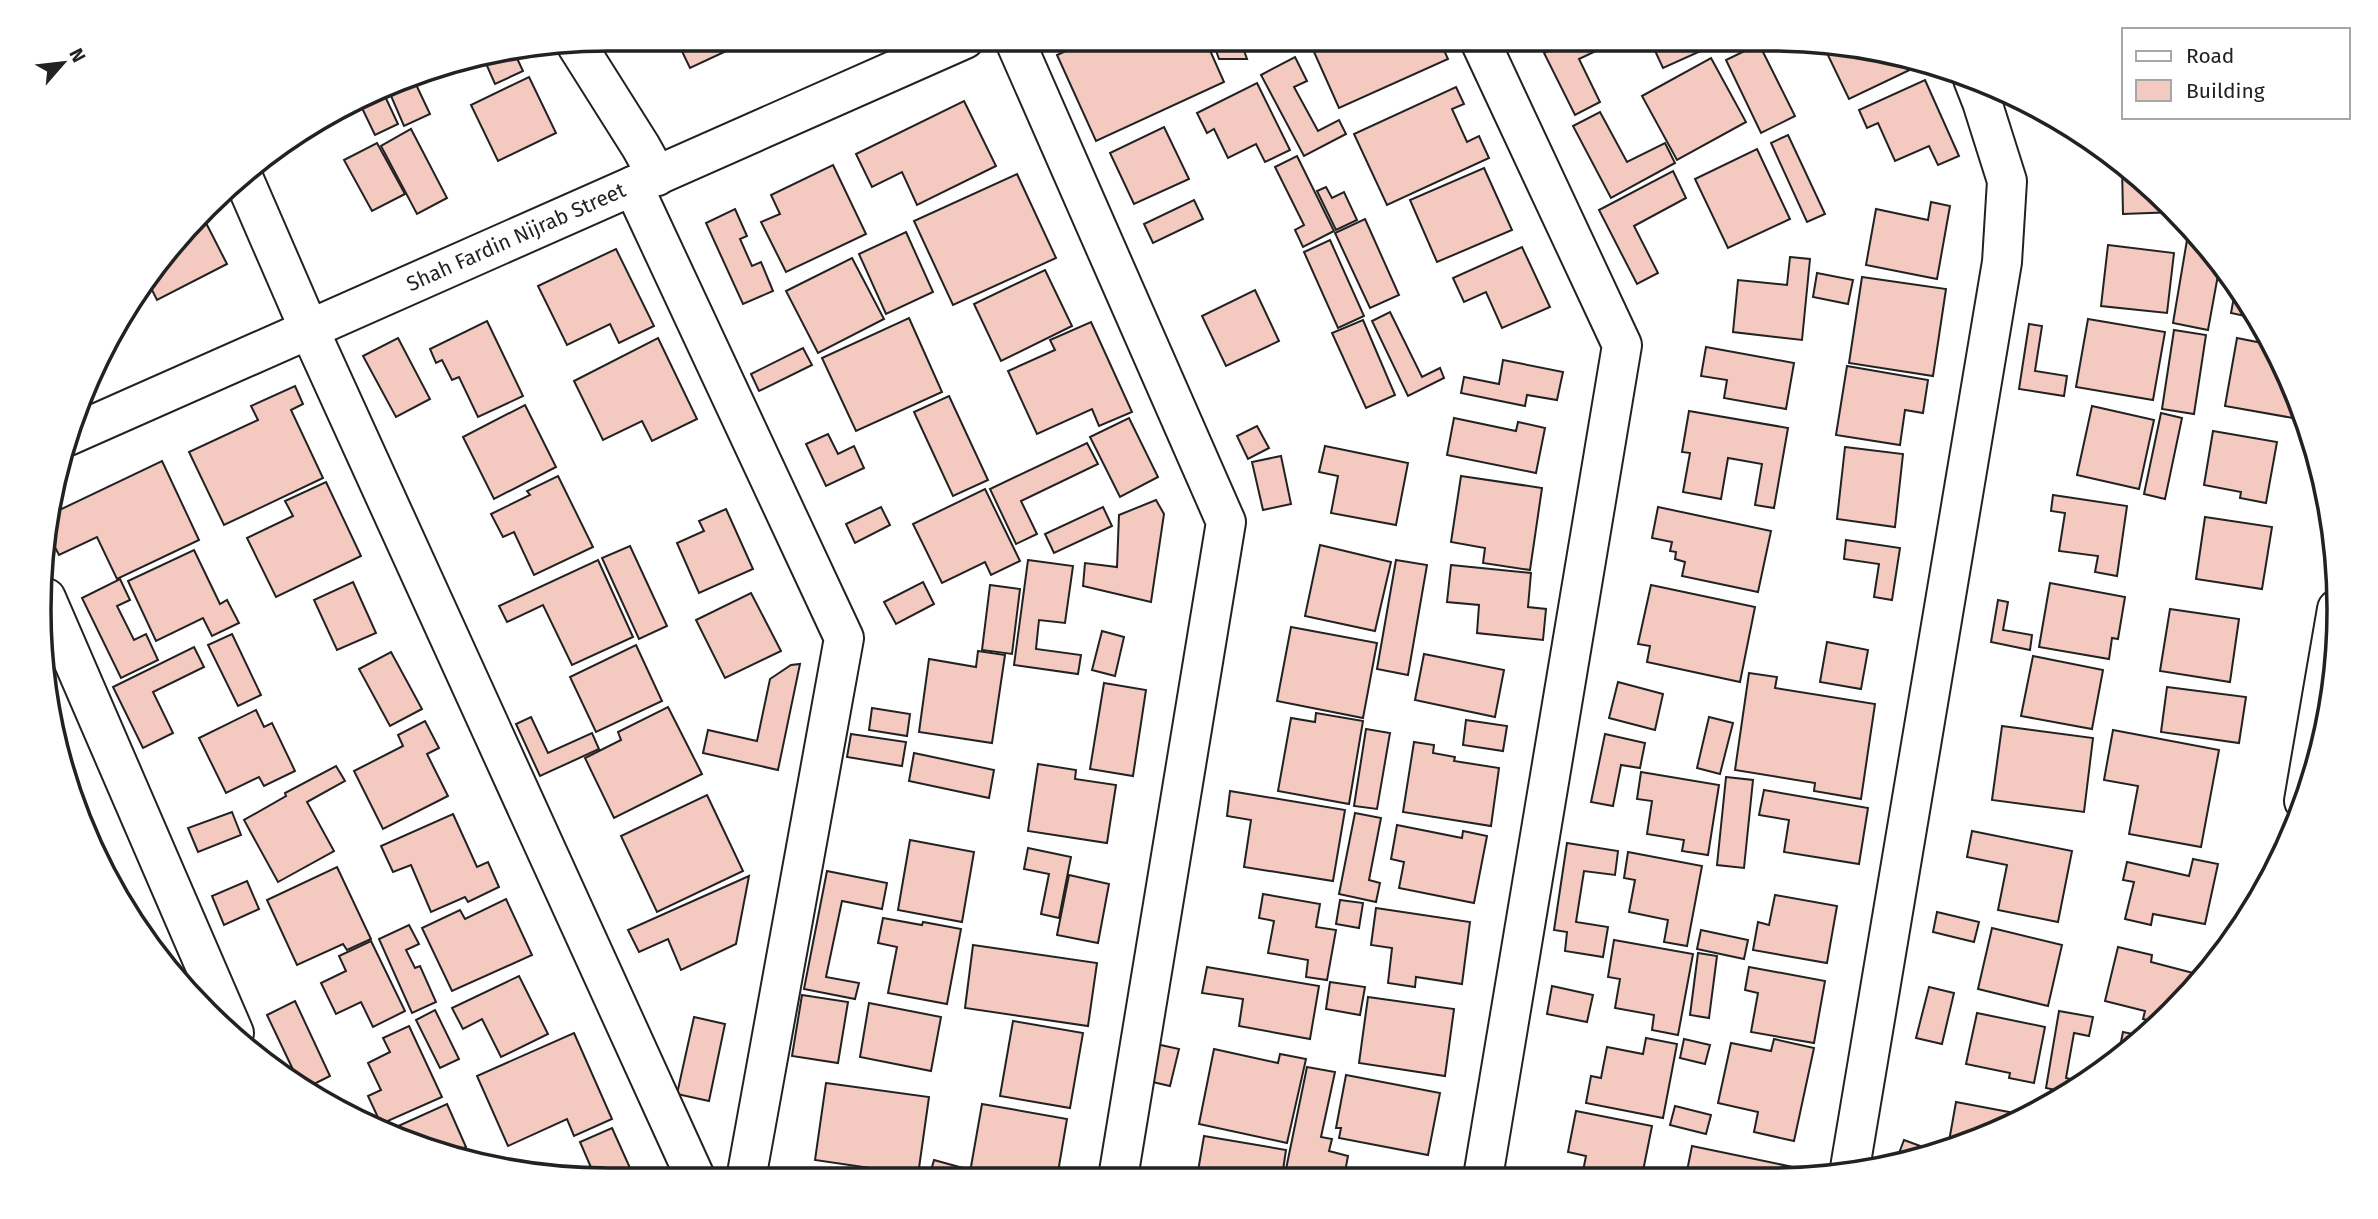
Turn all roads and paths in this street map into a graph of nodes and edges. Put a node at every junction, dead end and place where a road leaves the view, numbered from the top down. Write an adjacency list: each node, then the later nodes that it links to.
1 (938, 51): 6 (street, Shah Fardin Nijrab Street)
2 (1019, 51): 15 (street)
3 (1485, 51): 16 (street)
4 (581, 52): 6 (street)
5 (1978, 91): 12 (street)
6 (645, 181): 8 (street, Shah Fardin Nijrab Street); 14 (street)
7 (246, 185): 8 (street)
8 (309, 330): 9 (street, Shah Fardin Nijrab Street); 13 (street)
9 (80, 431)
10 (51, 610): 11 (street)
11 (227, 1017)
12 (1851, 1162)
13 (691, 1168)
14 (748, 1168)
15 (1120, 1168)
16 (1485, 1168)

